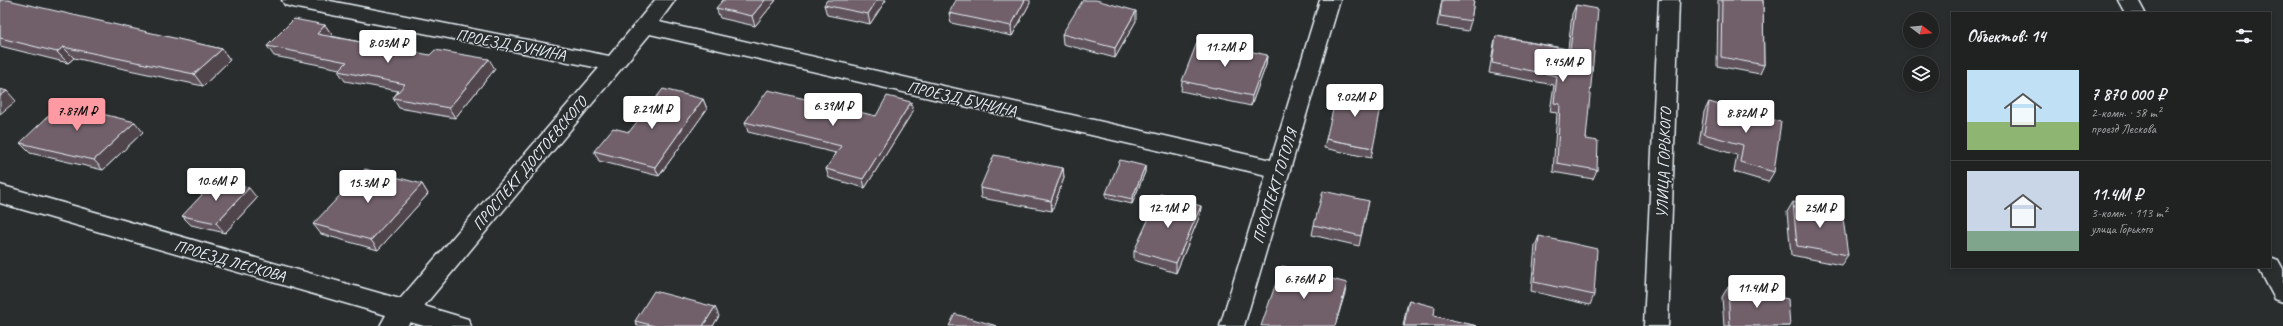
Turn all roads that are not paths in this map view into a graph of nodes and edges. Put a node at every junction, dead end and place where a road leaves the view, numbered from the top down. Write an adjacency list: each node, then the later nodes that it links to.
1 (292, 0): 8 (street, ПРОЕЗД БУНИНА)
2 (666, 0): 7 (street, ПРОСПЕКТ ДОСТОЕВСКОГО)
3 (1330, 0): 9 (street, ПРОСПЕКТ ГОГОЛЯ)
4 (1669, 0): 16 (street, УЛИЦА ГОРЬКОГО)
5 (2128, 0): 6 (street)
6 (2134, 12)
7 (645, 26): 8 (street, ПРОСПЕКТ ДОСТОЕВСКОГО); 9 (street, ПРОЕЗД БУНИНА)
8 (612, 64): 13 (street, ПРОСПЕКТ ДОСТОЕВСКОГО)
9 (1279, 170): 15 (street, ПРОСПЕКТ ГОГОЛЯ)
10 (0, 194): 13 (street, ПРОЕЗД ЛЕСКОВА)
11 (2271, 268): 12 (street)
12 (2283, 292)
13 (399, 318): 14 (street, ПРОЕЗД ЛЕСКОВА)
14 (459, 326)
15 (1232, 326)
16 (1656, 326)

